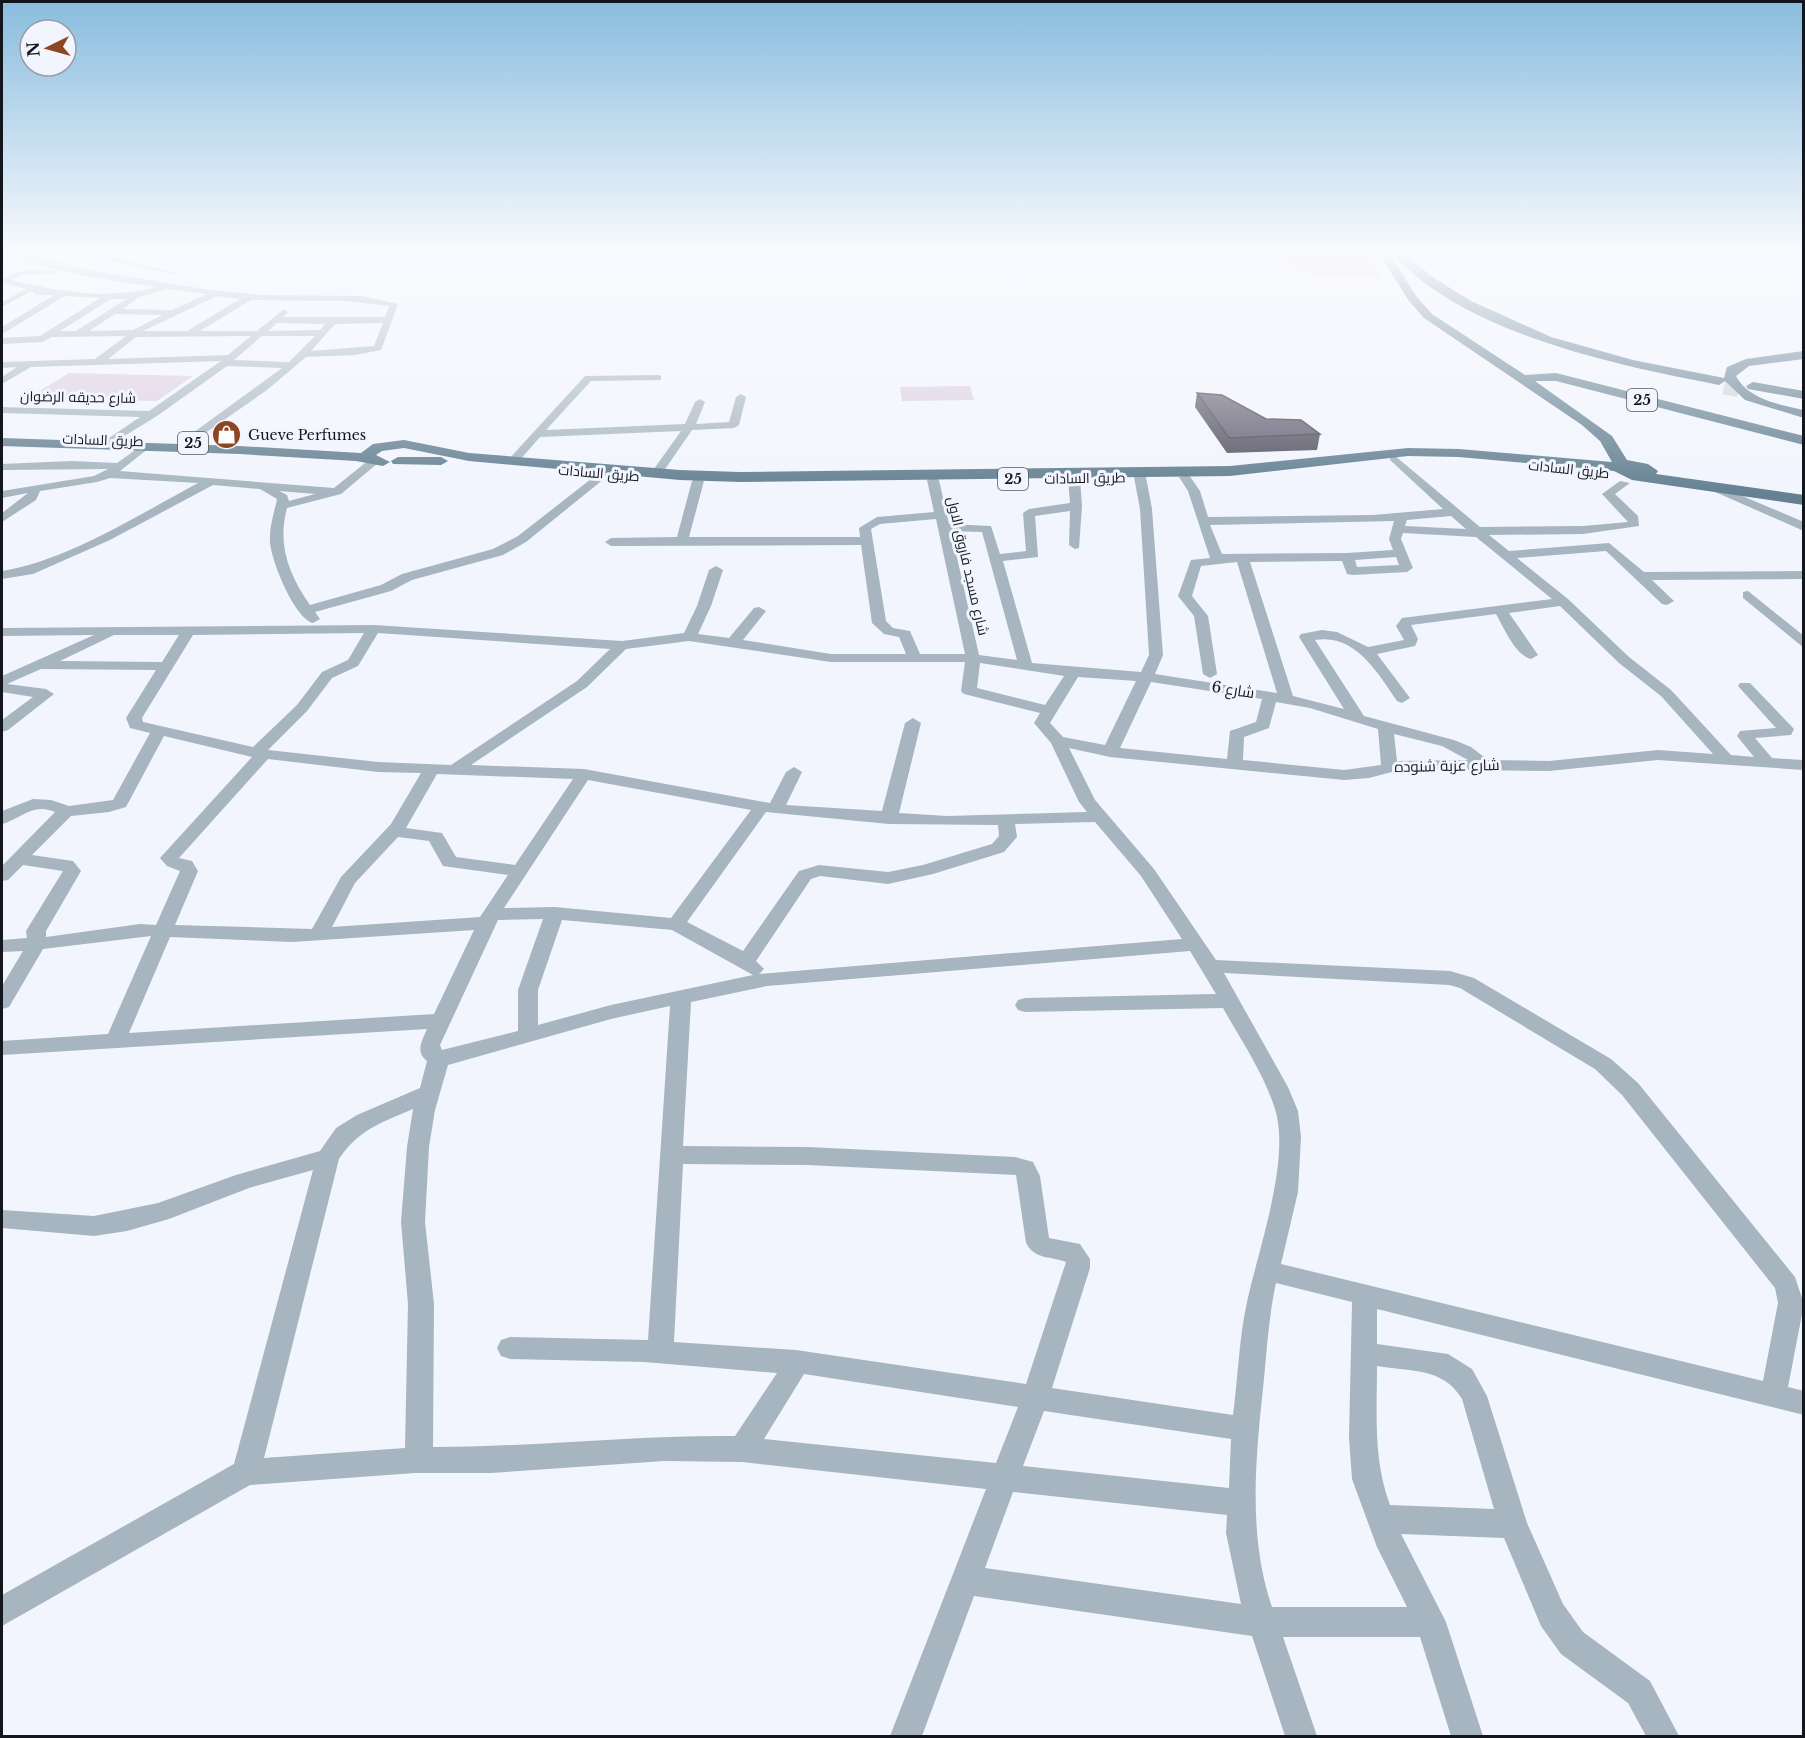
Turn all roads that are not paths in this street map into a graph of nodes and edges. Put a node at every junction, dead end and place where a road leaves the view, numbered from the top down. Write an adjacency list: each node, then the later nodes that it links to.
1 (77, 333): 9 (street)
2 (86, 333): 10 (street)
3 (317, 333): 12 (street)
4 (324, 333): 14 (street)
5 (384, 333): 14 (street)
6 (1453, 333): 23 (main road)
7 (1517, 333): 8 (main road)
8 (1532, 333)
9 (51, 334): 13 (street)
10 (132, 334): 11 (street); 17 (street)
11 (188, 334): 12 (street)
12 (257, 334): 16 (street)
13 (2, 341)
14 (306, 354): 20 (street)
15 (1803, 355): 30 (main road)
16 (228, 360): 17 (street); 20 (street); 29 (street)
17 (99, 361): 18 (street)
18 (31, 364): 19 (street); 22 (street)
19 (2, 365)
20 (293, 365): 37 (street)
21 (658, 378): 33 (street)
22 (2, 381)
23 (1530, 385): 31 (main road); 36 (main road, 25)
24 (1803, 395): 26 (main road)
25 (741, 398): 32 (street)
26 (1803, 400)
27 (700, 402): 32 (street)
28 (2, 410): 29 (street, شارع حديقه الرضوان)
29 (153, 414): 35 (street)
30 (1803, 414)
31 (1581, 418): 48 (main road); 50 (main road)
32 (690, 425): 33 (street); 51 (street)
33 (537, 434): 44 (street)
34 (2, 440): 35 (main road, طريق السادات / 25); 38 (main road, طريق السادات / 25)
35 (113, 440): 37 (main road, طريق السادات / 25)
36 (1803, 441)
37 (184, 443): 40 (main road, طريق السادات / 25)
38 (93, 444): 39 (main road, طريق السادات / 25); 46 (street)
39 (145, 446): 43 (main road, طريق السادات / 25); 49 (street)
40 (384, 446): 41 (main road, طريق السادات); 43 (main road)
41 (418, 447): 44 (main road, طريق السادات / 25); 45 (main road)
42 (1394, 458): 48 (main road, طريق السادات / 25); 54 (main road, طريق السادات / 25); 68 (street)
43 (372, 460): 45 (main road, طريق السادات); 63 (street)
44 (514, 460): 51 (main road, طريق السادات / 25)
45 (398, 461): 52 (main road, طريق السادات / 25)
46 (71, 464): 47 (street); 49 (street); 59 (street)
47 (2, 467)
48 (1621, 469): 50 (main road); 51 (main road, طريق السادات / 25); 74 (street)
49 (114, 470): 58 (street); 59 (street)
50 (1643, 471): 60 (main road)
51 (657, 473)
52 (604, 474): 57 (main road, طريق السادات / 25); 91 (street)
53 (1140, 477): 54 (main road, طريق السادات / 25); 55 (main road, طريق السادات / 25); 111 (street)
54 (1185, 477): 71 (street)
55 (1074, 478): 56 (main road, طريق السادات / 25); 67 (street)
56 (933, 480): 57 (main road, طريق السادات / 25); 70 (street, شارع مسجد فاروق الاول)
57 (698, 481): 75 (street)
58 (210, 482): 61 (street); 84 (street)
59 (54, 486): 62 (street)
60 (1710, 486): 65 (main road); 73 (street)
61 (263, 487): 63 (street); 66 (street)
62 (36, 488): 64 (street); 69 (street)
63 (337, 492): 66 (street)
64 (2, 494)
65 (1803, 500)
66 (282, 506): 91 (street)
67 (1076, 507): 78 (street); 81 (street)
68 (1454, 512): 72 (street); 74 (street)
69 (2, 518)
70 (943, 521): 76 (street); 81 (street); 104 (street, شارع مسجد فاروق الاول)
71 (1203, 521): 72 (street); 82 (street)
72 (1400, 524): 74 (street); 80 (street)
73 (1803, 527)
74 (1477, 532): 79 (street)
75 (682, 541): 76 (street); 77 (street)
76 (865, 541): 105 (street)
77 (611, 542)
78 (1075, 545)
79 (1504, 555): 86 (street); 89 (street)
80 (1242, 557): 82 (street); 115 (street)
81 (996, 558): 108 (street)
82 (1217, 558): 110 (street)
83 (716, 570): 98 (street)
84 (2, 575)
85 (1803, 575): 86 (street)
86 (1642, 576): 88 (street)
87 (1748, 595): 100 (street)
88 (1667, 601)
89 (1563, 602): 90 (street); 126 (street)
90 (1499, 608): 102 (street); 103 (street)
91 (306, 610): 94 (street)
92 (759, 611): 99 (street)
93 (374, 629): 94 (street, شارع 6); 101 (street, شارع 6); 125 (street)
94 (321, 630): 96 (street, شارع 6)
95 (116, 631): 96 (street, شارع 6); 97 (street, شارع 6); 106 (street)
96 (188, 631): 107 (street)
97 (2, 632)
98 (689, 637): 99 (street, شارع 6); 101 (street, شارع 6)
99 (732, 643): 105 (street, شارع 6)
100 (1803, 644)
101 (622, 645): 133 (street)
102 (1366, 651): 116 (street); 118 (street)
103 (1531, 655)
104 (973, 658): 105 (street, شارع 6); 108 (street, شارع 6); 117 (street)
105 (915, 659)
106 (38, 665): 107 (street); 112 (street)
107 (166, 666): 122 (street)
108 (1026, 666): 109 (street, شارع 6)
109 (1074, 672): 111 (street, شارع 6); 117 (street)
110 (1210, 674)
111 (1147, 677): 115 (street, شارع 6); 124 (street)
112 (2, 681)
113 (1745, 686): 127 (street)
114 (2, 688): 121 (street)
115 (1278, 698): 118 (street, شارع 6); 130 (street)
116 (1402, 698)
117 (1049, 711): 123 (street)
118 (1358, 719): 120 (street, شارع 6)
119 (913, 723): 140 (street)
120 (1386, 726): 128 (street, شارع 6); 131 (street)
121 (2, 727)
122 (160, 730): 125 (street); 137 (street)
123 (1058, 741): 124 (street, شارع عزبة شنوده); 138 (street)
124 (1110, 752): 130 (street, شارع عزبة شنوده)
125 (260, 754): 132 (street); 149 (street)
126 (1725, 758): 127 (street, شارع عزبة شنوده); 128 (street, شارع عزبة شنوده)
127 (1767, 761): 129 (street, شارع عزبة شنوده)
128 (1483, 764): 131 (street, شارع عزبة شنوده)
129 (1803, 765)
130 (1235, 766): 131 (street, شارع عزبة شنوده)
131 (1389, 766)
132 (432, 768): 133 (street); 142 (street)
133 (455, 769): 135 (street)
134 (794, 772): 136 (street)
135 (585, 774): 136 (street); 144 (street)
136 (769, 808): 140 (street); 148 (street)
137 (66, 812): 139 (street); 143 (street)
138 (1097, 817): 141 (street); 152 (street)
139 (2, 819)
140 (889, 819): 141 (street)
141 (1006, 821): 154 (street)
142 (394, 831): 144 (street); 150 (street)
143 (19, 859): 145 (street); 151 (street)
144 (520, 871): 147 (street)
145 (2, 876)
146 (555, 913): 147 (street); 148 (street); 162 (street)
147 (489, 918): 150 (street); 161 (street)
148 (676, 924): 154 (street)
149 (162, 929): 150 (street); 151 (street); 163 (street)
150 (318, 935)
151 (37, 944): 153 (street); 159 (street)
152 (1196, 944): 155 (street); 156 (street)
153 (2, 946)
154 (746, 963): 156 (street)
155 (1210, 966): 158 (street); 176 (street)
156 (767, 979): 157 (street)
157 (681, 996): 162 (street); 167 (street)
158 (1229, 1001): 160 (street); 170 (street)
159 (2, 1002)
160 (1025, 1005)
161 (441, 1021): 163 (street); 165 (street)
162 (528, 1036): 165 (street)
163 (116, 1041): 164 (street)
164 (2, 1048)
165 (439, 1058): 166 (street)
166 (430, 1092): 168 (street); 181 (street)
167 (672, 1155): 173 (street); 177 (street)
168 (328, 1157): 169 (street); 182 (street)
169 (2, 1219)
170 (1268, 1271): 171 (street); 179 (street)
171 (1365, 1294): 174 (street); 176 (street)
172 (510, 1348): 173 (street)
173 (660, 1352): 175 (street)
174 (1364, 1353): 185 (street); 186 (street)
175 (796, 1361): 177 (street); 180 (street)
176 (1773, 1395): 178 (street)
177 (1035, 1398): 179 (street); 183 (street)
178 (1803, 1403)
179 (1245, 1429): 184 (street)
180 (742, 1449): 181 (street); 183 (street)
181 (415, 1460): 182 (street)
182 (246, 1472): 188 (street)
183 (1005, 1477): 184 (street); 187 (street)
184 (1242, 1503): 189 (street)
185 (1380, 1519): 186 (street); 190 (street)
186 (1514, 1524): 194 (street)
187 (965, 1580): 189 (street); 191 (street)
188 (2, 1611)
189 (1262, 1622): 190 (street); 192 (street)
190 (1431, 1622): 193 (street)
191 (906, 1737)
192 (1301, 1737)
193 (1467, 1737)
194 (1663, 1737)

